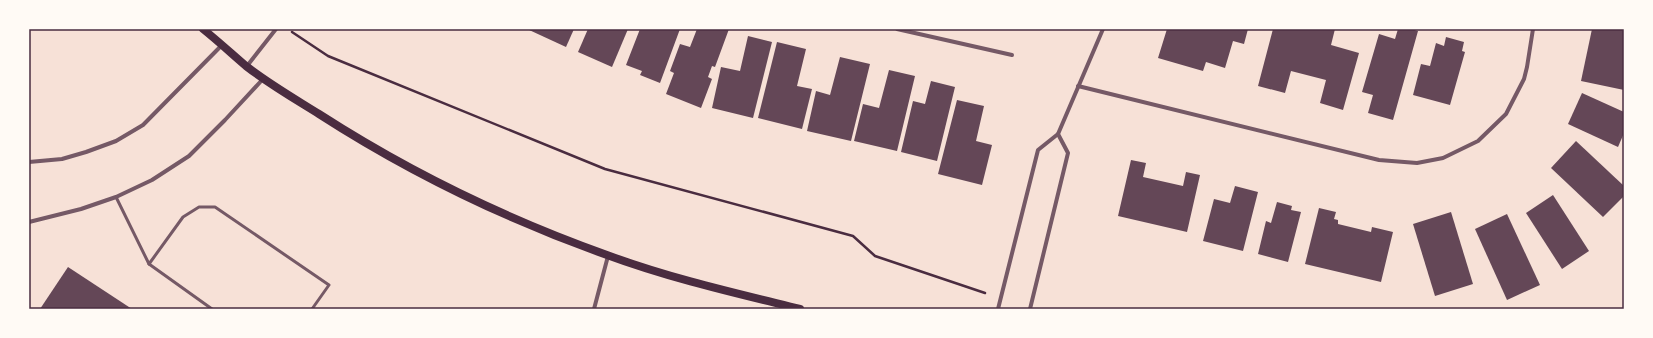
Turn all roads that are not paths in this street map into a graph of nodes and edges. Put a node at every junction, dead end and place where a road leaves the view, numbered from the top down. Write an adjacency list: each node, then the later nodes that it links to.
1 (203, 29): 6 (main road)
2 (276, 29): 8 (street)
3 (897, 29): 7 (street)
4 (1103, 29): 10 (street)
5 (1533, 29): 10 (street)
6 (222, 45): 8 (main road); 12 (street)
7 (1012, 55)
8 (247, 66): 9 (main road)
9 (263, 78): 13 (street); 15 (main road)
10 (1078, 86): 11 (street)
11 (1058, 134): 21 (street); 22 (street)
12 (29, 162)
13 (116, 197): 14 (street); 16 (lane)
14 (29, 222)
15 (608, 256): 19 (street); 20 (main road)
16 (149, 264): 17 (lane); 18 (lane)
17 (212, 309)
18 (312, 309)
19 (594, 309)
20 (800, 309)
21 (998, 309)
22 (1030, 309)

